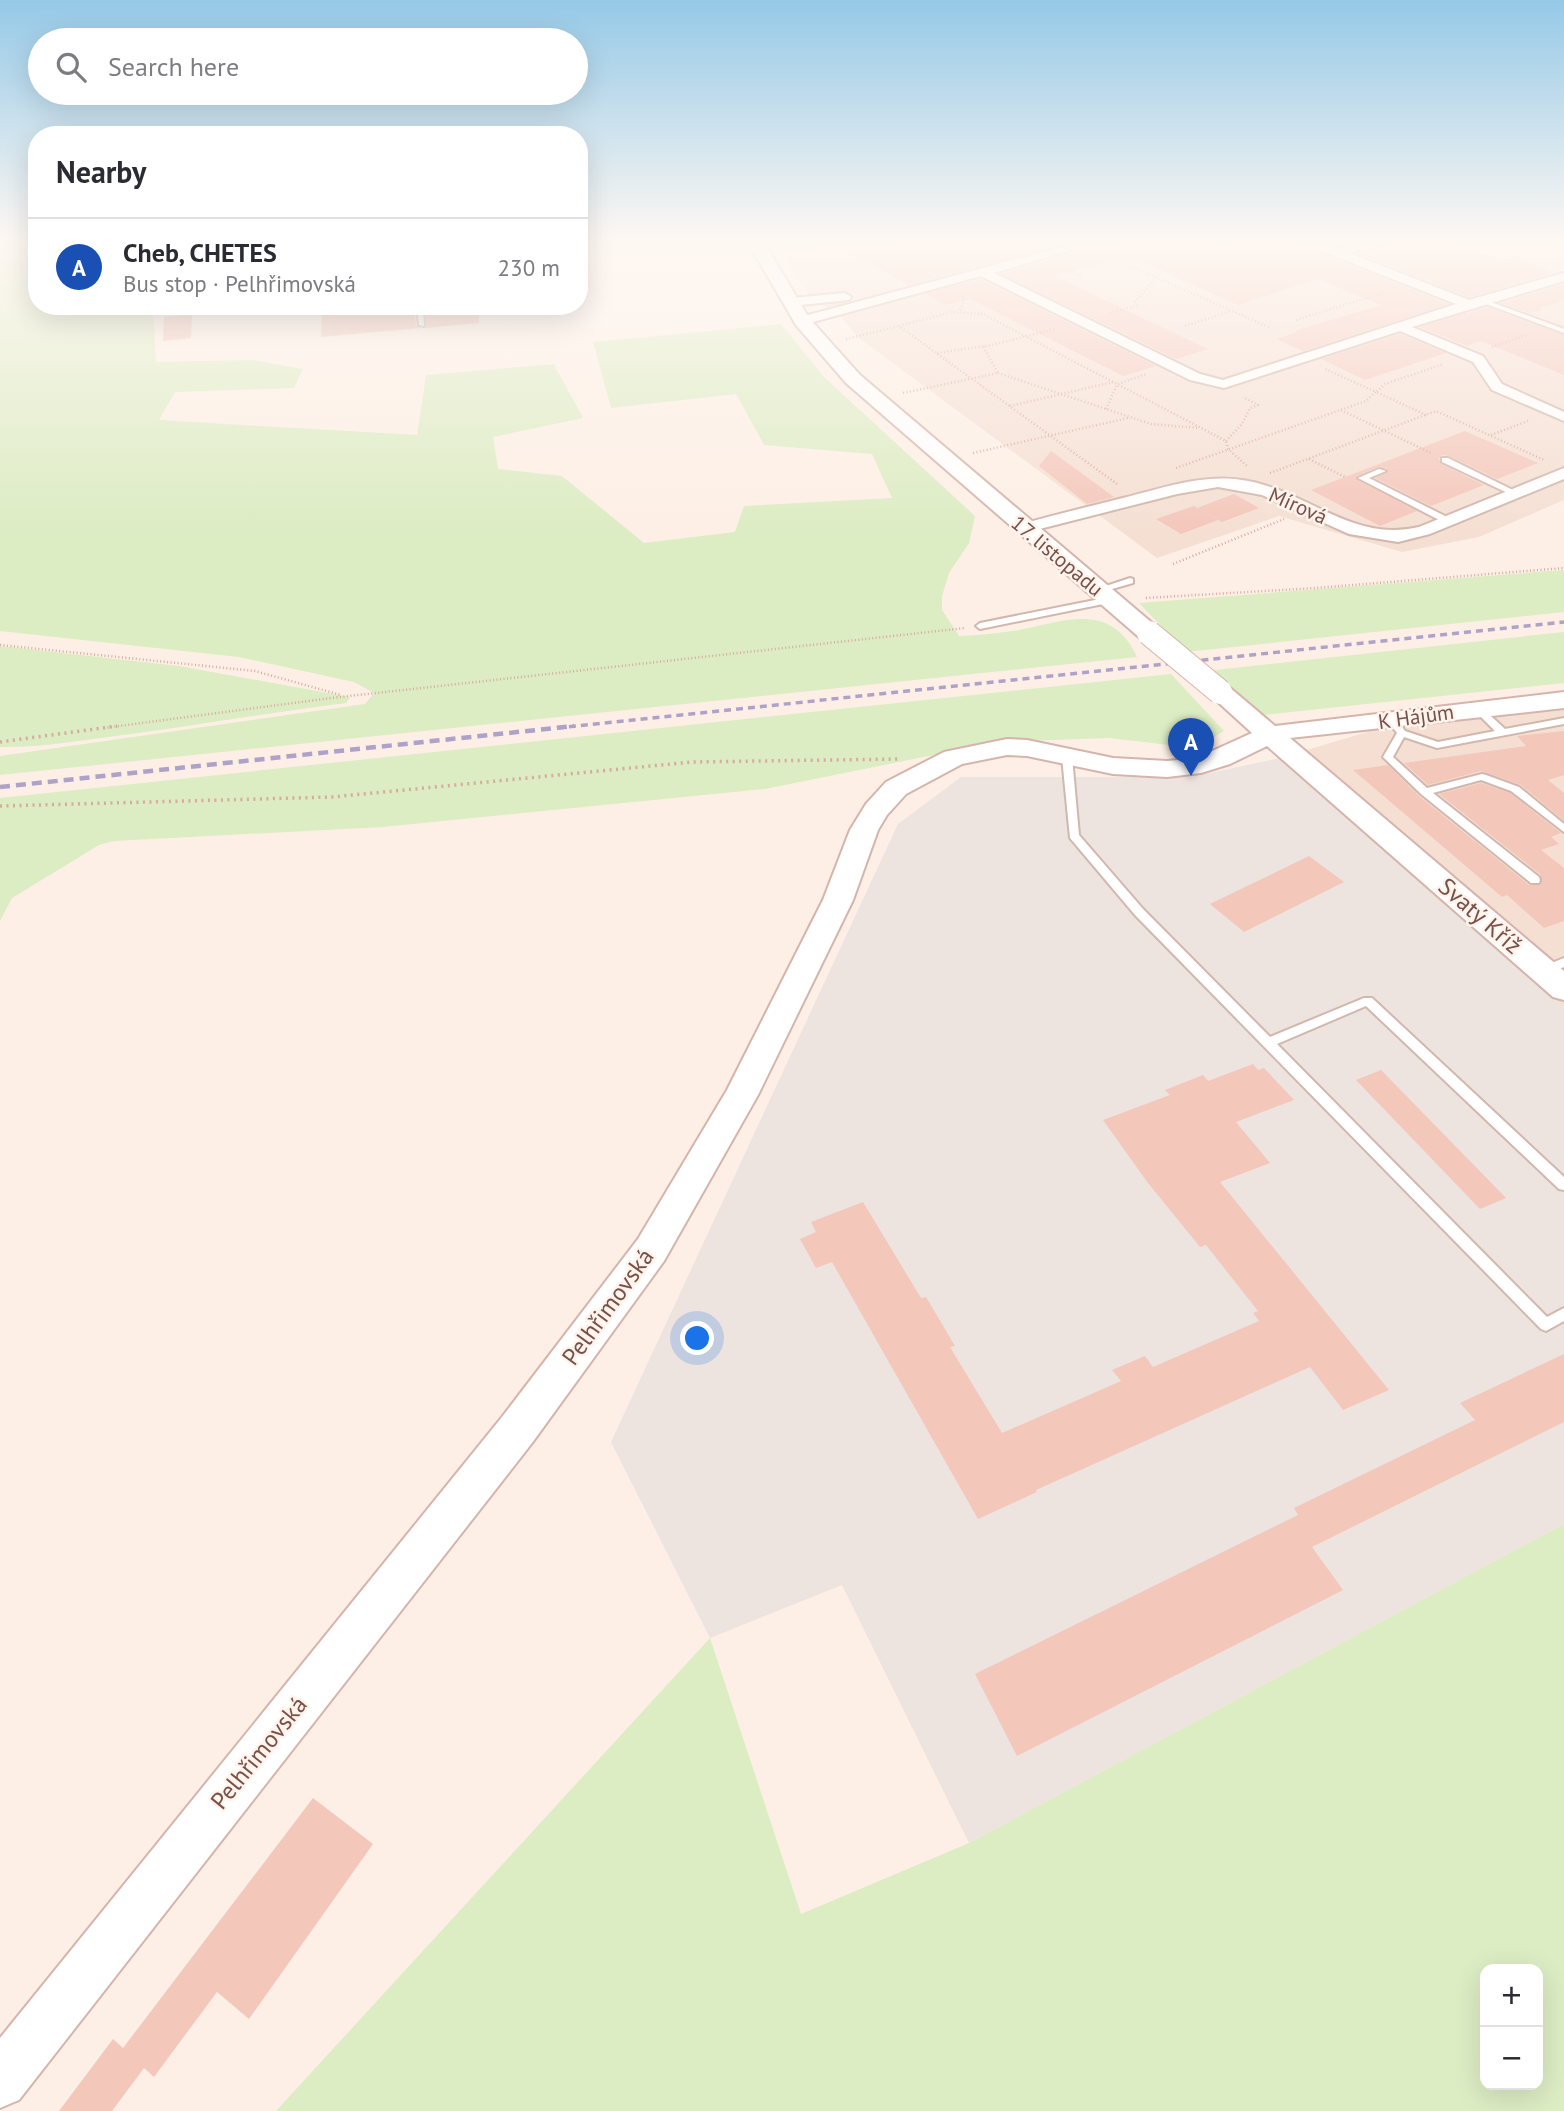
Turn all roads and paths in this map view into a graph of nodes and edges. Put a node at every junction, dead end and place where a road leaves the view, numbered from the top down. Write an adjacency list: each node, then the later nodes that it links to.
1 (814, 338): 9 (street, 17. listopadu)
2 (851, 338): 9 (path)
3 (916, 338): 11 (path)
4 (1027, 338): 10 (path); 16 (path)
5 (1116, 338): 13 (street)
6 (1366, 338): 13 (street)
7 (1428, 338): 12 (street)
8 (1519, 338): 12 (path)
9 (820, 345): 20 (street, 17. listopadu)
10 (983, 346): 11 (path); 14 (path)
11 (937, 352): 15 (path)
12 (1470, 355): 17 (path); 25 (street)
13 (1303, 359): 17 (path)
14 (998, 373): 15 (path); 18 (path)
15 (972, 378): 20 (path); 21 (path)
16 (1115, 383): 18 (path); 22 (path); 27 (path)
17 (1376, 392): 23 (path); 24 (path)
18 (1059, 394): 21 (path); 22 (path)
19 (1236, 394): 31 (path)
20 (875, 400): 33 (street, 17. listopadu)
21 (1009, 406): 29 (path)
22 (1106, 409): 26 (path)
23 (1340, 410): 28 (path); 32 (path)
24 (1426, 415): 28 (path); 30 (path)
25 (1558, 415): 30 (path)
26 (1130, 417): 27 (path); 29 (path)
27 (1202, 428): 31 (path)
28 (1384, 430): 34 (path); 38 (path)
29 (1051, 436): 33 (path); 41 (path)
30 (1490, 436): 35 (path)
31 (1226, 441): 32 (path)
32 (1228, 449): 36 (path); 38 (path)
33 (945, 460): 44 (street, 17. listopadu)
34 (1445, 460): 40 (lane)
35 (1558, 468): 40 (street, Mírová)
36 (1169, 470)
37 (1382, 471): 43 (lane)
38 (1259, 477): 39 (path)
39 (1268, 492): 41 (street, Mírová); 42 (street, Mírová)
40 (1515, 493): 43 (street, Mírová)
41 (1138, 499): 44 (street, Mírová)
42 (1308, 510): 43 (street, Mírová); 45 (path)
43 (1448, 521)
44 (1024, 528): 48 (street, 17. listopadu)
45 (1173, 564)
46 (1564, 568): 48 (path)
47 (1130, 581): 48 (lane)
48 (1104, 595): 49 (lane); 57 (street, 17. listopadu, bridge)
49 (981, 626): 51 (path)
50 (0, 645): 51 (path)
51 (344, 696): 58 (path)
52 (1564, 700): 53 (street, K Hájům)
53 (1478, 709): 55 (street, K Hájům); 56 (lane)
54 (1564, 721): 56 (lane)
55 (1397, 727): 56 (lane); 57 (street, K Hájům); 61 (lane)
56 (1502, 732)
57 (1269, 736): 59 (street, Pelhřimovská); 64 (street, 17. listopadu)
58 (0, 741)
59 (1067, 757): 67 (lane); 70 (street, Pelhřimovská)
60 (899, 759): 62 (path)
61 (1425, 792): 63 (lane); 65 (lane)
62 (0, 806)
63 (1564, 829)
64 (1395, 843): 66 (street, Svatý Kříž)
65 (1535, 880)
66 (1557, 974)
67 (1268, 1043): 68 (lane); 69 (lane)
68 (1564, 1185)
69 (1564, 1314)
70 (0, 2081)

